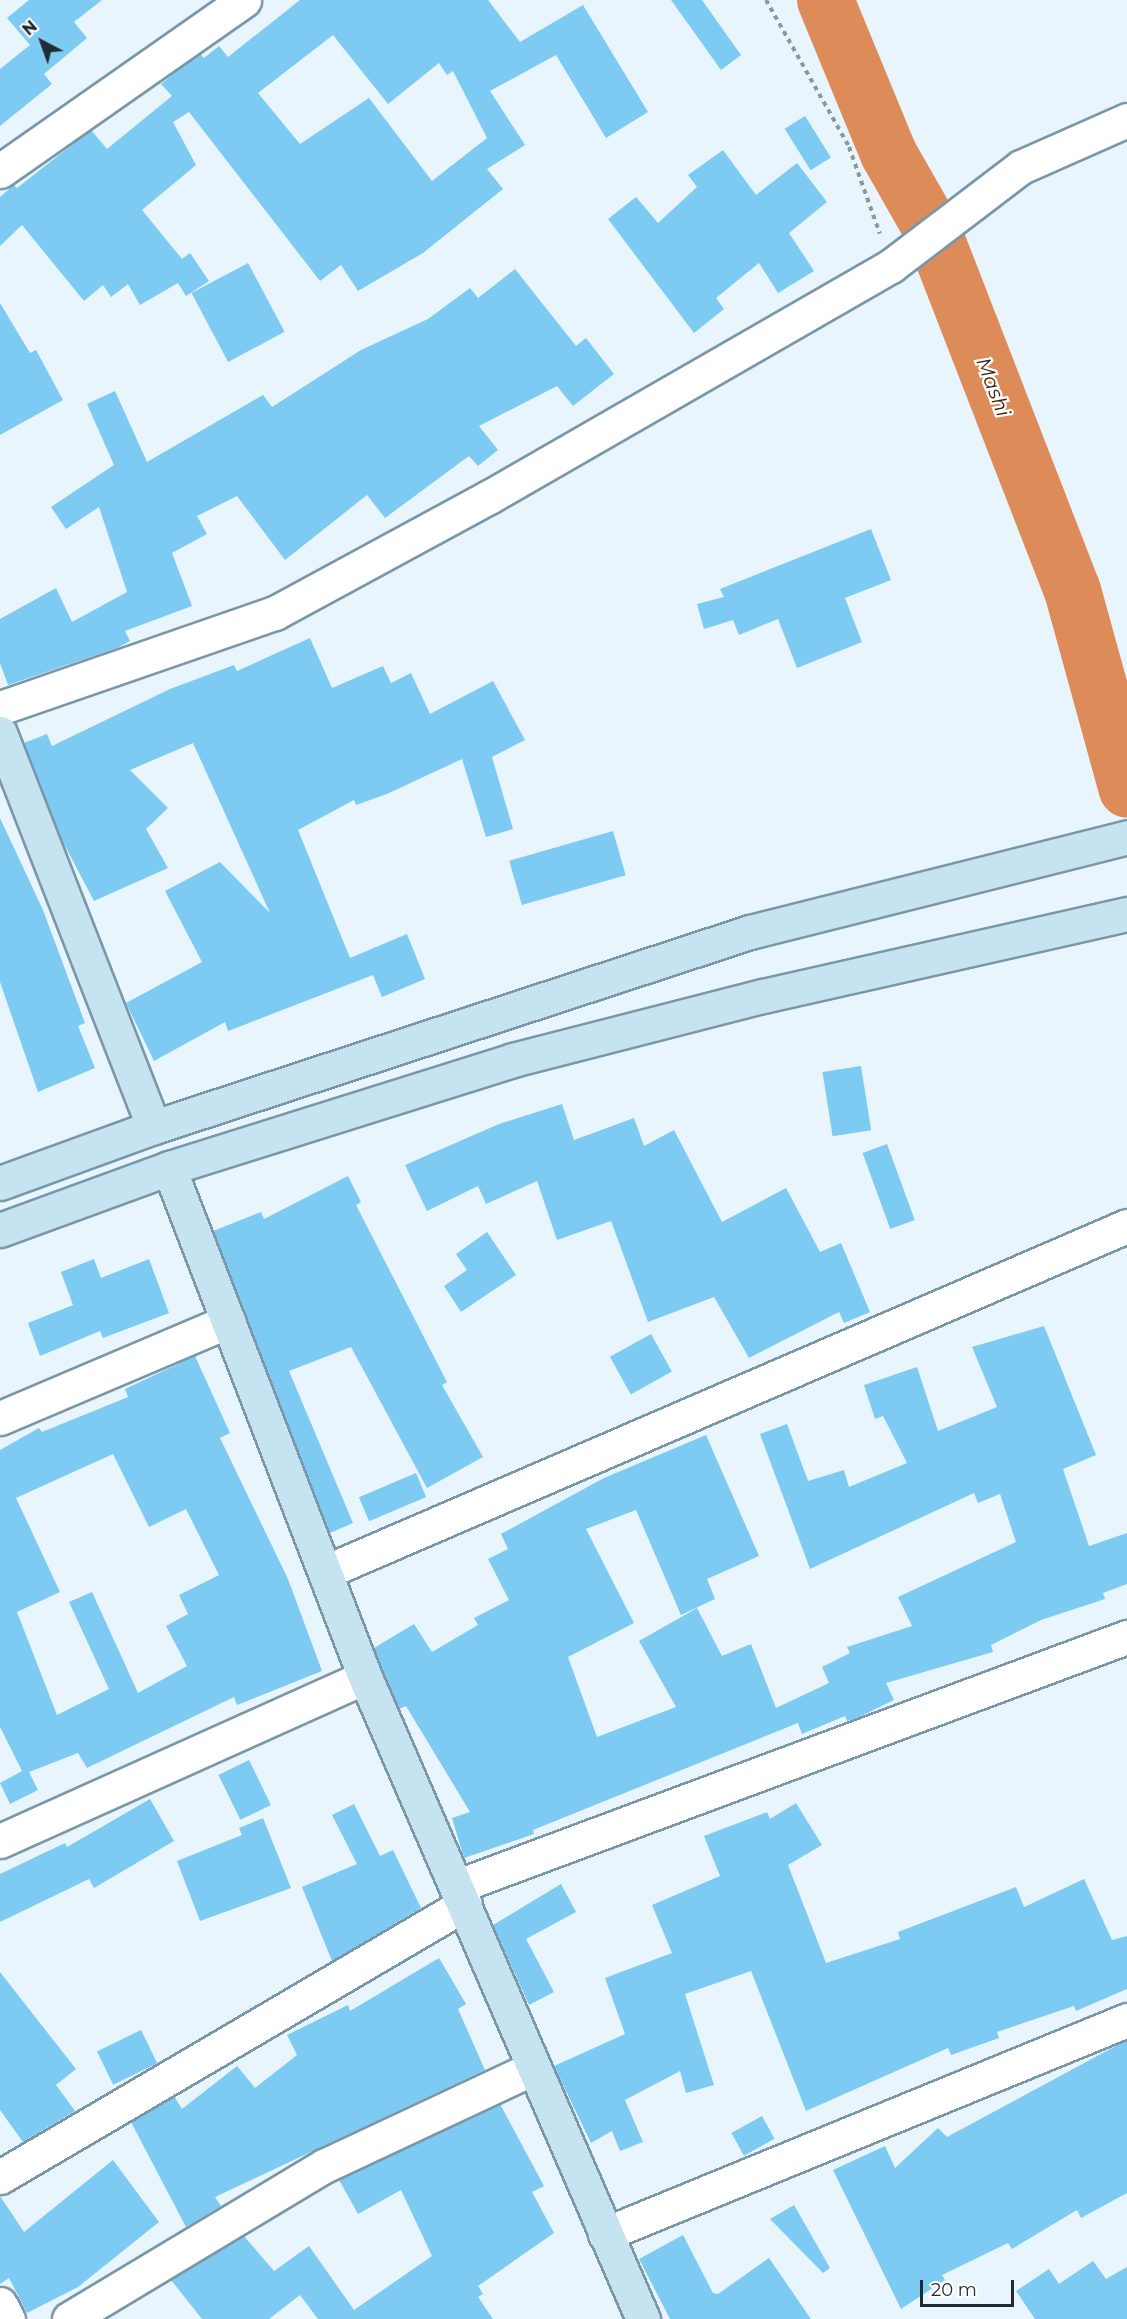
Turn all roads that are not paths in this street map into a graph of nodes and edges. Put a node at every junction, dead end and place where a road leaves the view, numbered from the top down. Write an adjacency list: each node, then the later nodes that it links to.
1 (244, 0): 3 (street)
2 (1127, 120): 4 (street)
3 (0, 171)
4 (0, 708)
5 (0, 733): 8 (main road)
6 (1127, 837): 8 (main road)
7 (1127, 914): 9 (main road)
8 (153, 1127): 10 (main road)
9 (169, 1168): 12 (main road); 13 (main road)
10 (0, 1183)
11 (1127, 1226): 15 (street)
12 (0, 1230)
13 (228, 1321): 14 (street); 15 (main road)
14 (0, 1418)
15 (325, 1572): 17 (main road)
16 (1127, 1637): 19 (street)
17 (365, 1677): 18 (street); 19 (main road)
18 (0, 1841)
19 (461, 1895): 21 (main road); 22 (street)
20 (1127, 2020): 23 (street)
21 (533, 2068): 23 (main road); 26 (street)
22 (0, 2177)
23 (605, 2234): 27 (main road)
24 (0, 2304): 25 (street)
25 (8, 2319)
26 (69, 2319)
27 (643, 2319)

